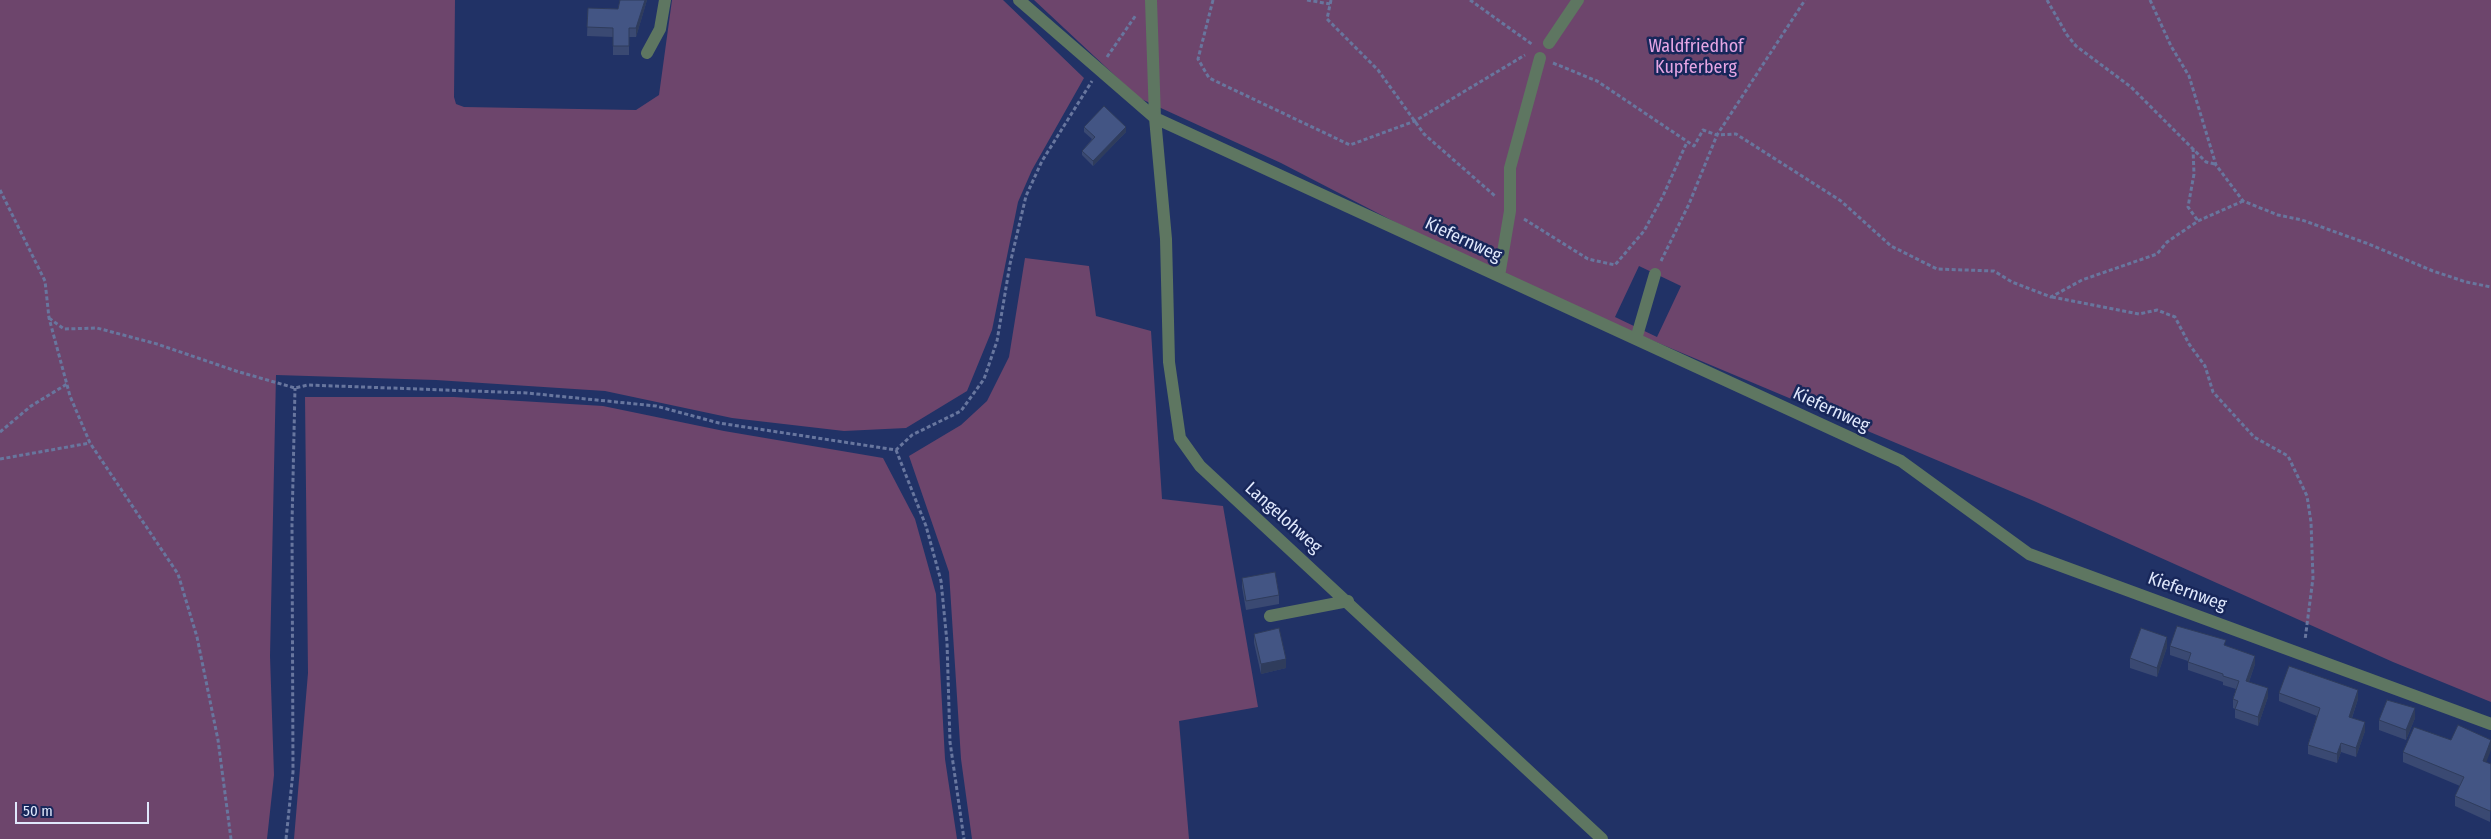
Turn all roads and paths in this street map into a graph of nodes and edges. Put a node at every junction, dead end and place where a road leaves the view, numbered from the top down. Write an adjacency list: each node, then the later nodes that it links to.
1 (664, 0): 13 (street)
2 (1019, 0): 15 (street, Kiefernweg)
3 (1213, 0): 17 (path)
4 (1307, 0): 10 (path)
5 (1470, 0): 17 (path)
6 (1578, 0): 12 (street)
7 (1805, 0): 18 (path)
8 (2047, 0): 20 (path)
9 (2150, 0): 21 (path)
10 (1330, 2): 17 (path)
11 (1146, 4): 15 (path); 16 (street, Langelohweg)
12 (1549, 43)
13 (647, 53)
14 (1540, 58): 19 (path); 24 (street)
15 (1099, 69): 16 (street, Kiefernweg); 36 (path)
16 (1155, 118): 27 (street, Kiefernweg); 38 (street, Langelohweg)
17 (1415, 121): 24 (path)
18 (1717, 135): 19 (path); 26 (path); 29 (path)
19 (1687, 142): 24 (path)
20 (2193, 147): 21 (path); 25 (path)
21 (2216, 164): 23 (path)
22 (0, 190): 30 (path)
23 (2243, 201): 25 (path); 28 (path)
24 (1510, 210): 27 (street)
25 (2198, 220): 29 (path)
26 (1655, 274): 31 (street)
27 (1499, 276): 31 (street, Kiefernweg)
28 (2491, 287)
29 (2051, 296): 40 (path)
30 (49, 318): 32 (path); 33 (path)
31 (1636, 339): 40 (street, Kiefernweg)
32 (67, 384): 34 (path); 35 (path)
33 (296, 388): 36 (path); 43 (path)
34 (0, 432)
35 (90, 443): 37 (path); 42 (path)
36 (896, 450): 44 (path)
37 (0, 458)
38 (1348, 601): 39 (street); 45 (street, Langelohweg)
39 (1270, 616)
40 (2302, 653): 41 (street, Kiefernweg)
41 (2491, 724)
42 (232, 839)
43 (286, 839)
44 (964, 839)
45 (1602, 839)

